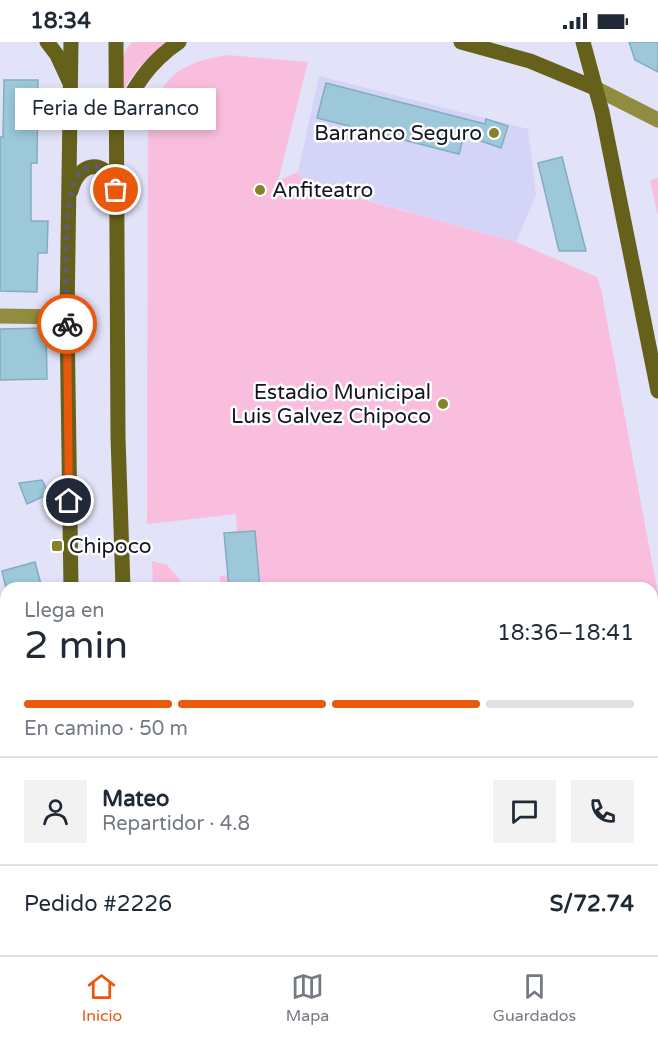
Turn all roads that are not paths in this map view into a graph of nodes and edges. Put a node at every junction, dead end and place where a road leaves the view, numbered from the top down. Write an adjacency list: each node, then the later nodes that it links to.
1 (47, 42): 7 (main road)
2 (71, 42): 7 (main road)
3 (116, 42): 10 (main road)
4 (179, 42): 10 (main road)
5 (461, 42): 8 (main road)
6 (583, 42): 8 (main road)
7 (70, 82): 12 (main road)
8 (595, 88): 9 (street); 15 (main road)
9 (658, 120)
10 (115, 125): 11 (main road)
11 (116, 190): 12 (main road); 16 (main road)
12 (68, 207): 14 (main road)
13 (0, 316): 14 (street)
14 (67, 317): 17 (main road)
15 (658, 391)
16 (123, 581)
17 (71, 582)

